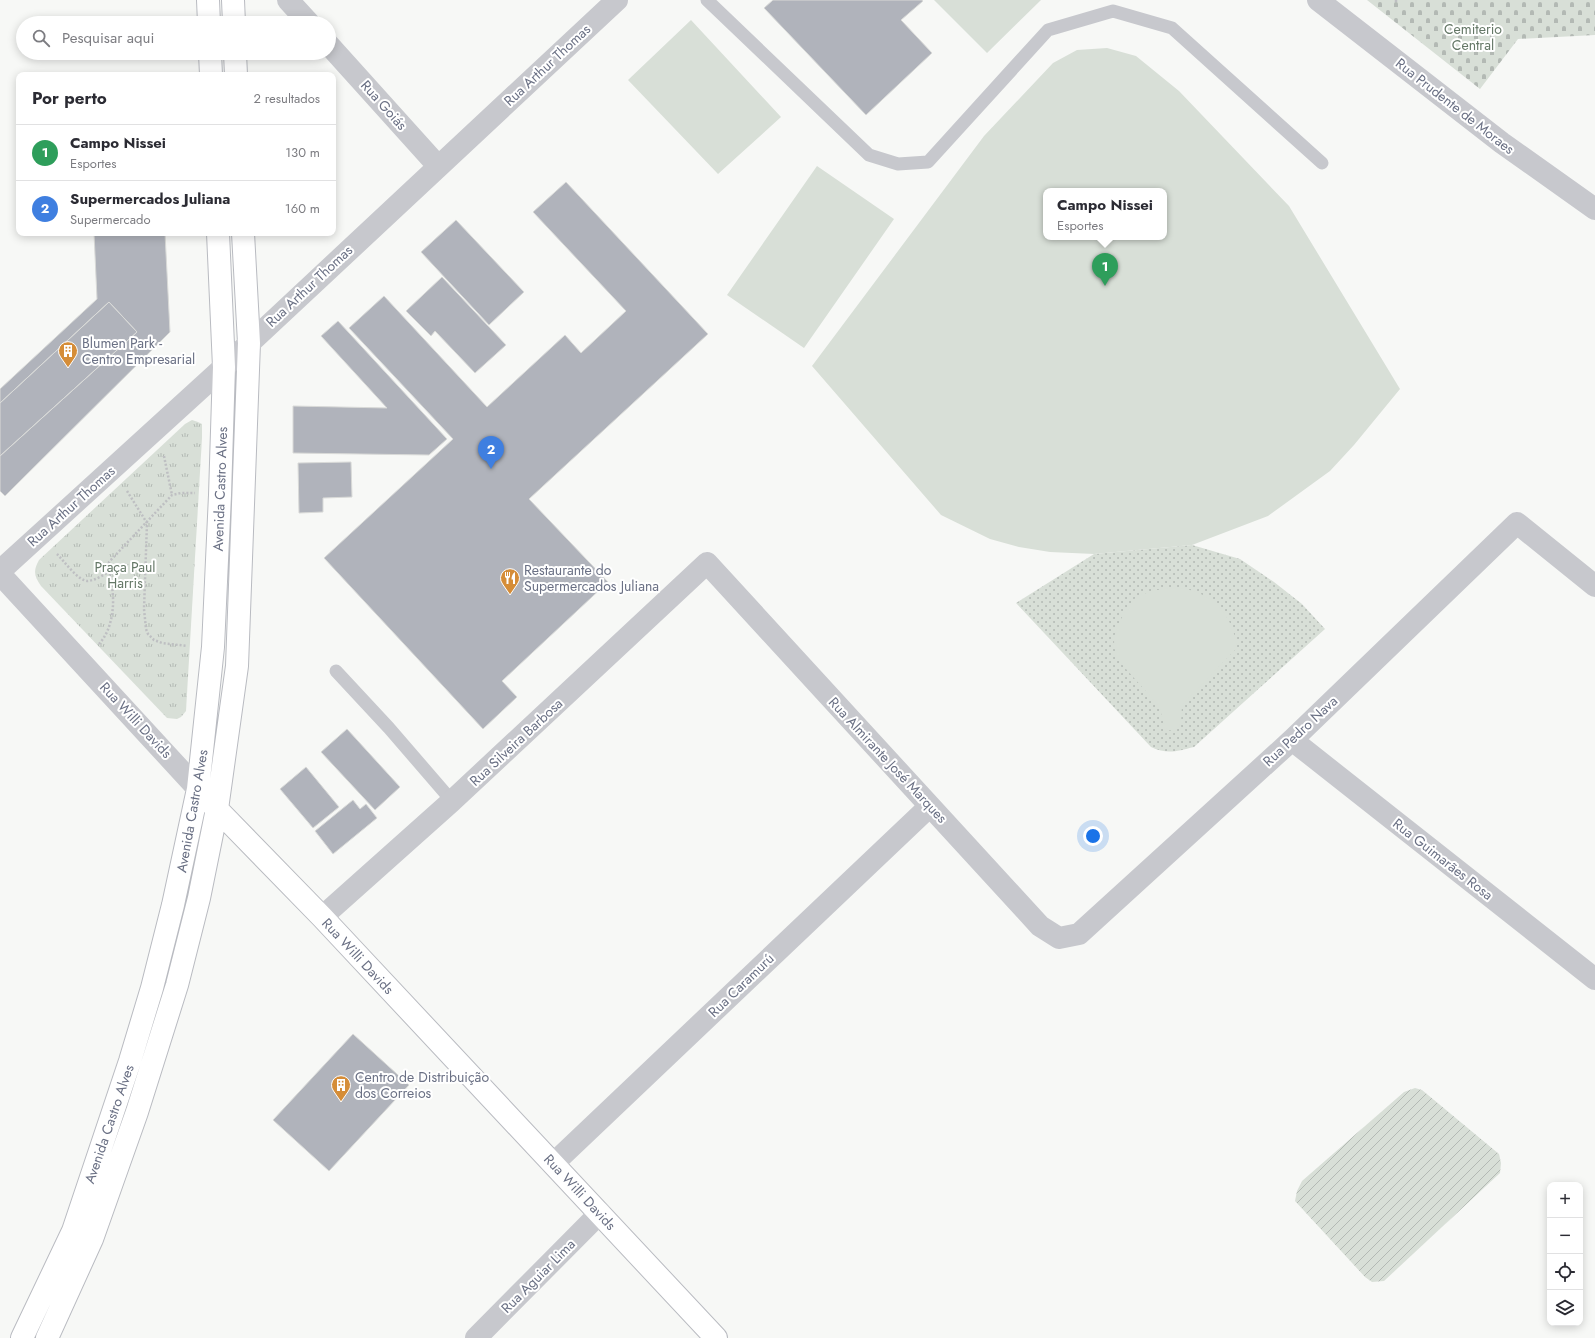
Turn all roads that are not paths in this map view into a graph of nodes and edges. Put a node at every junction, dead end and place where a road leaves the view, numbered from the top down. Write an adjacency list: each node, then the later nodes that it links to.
1 (208, 0): 7 (main road)
2 (233, 0): 8 (main road)
3 (288, 0): 9 (street)
4 (617, 0): 16 (street, Rua Arthur Thomas)
5 (707, 0): 15 (lane)
6 (1318, 0): 17 (street, Rua Prudente de Moraes)
7 (209, 16)
8 (234, 16)
9 (303, 16)
10 (336, 53): 16 (street, Rua Goiás)
11 (210, 60): 13 (main road)
12 (235, 60): 14 (main road)
13 (211, 72)
14 (236, 72)
15 (1322, 163)
16 (438, 166): 20 (street, Rua Arthur Thomas)
17 (1595, 209)
18 (218, 236): 21 (main road, Avenida Castro Alves)
19 (243, 236): 20 (main road, Avenida Castro Alves)
20 (249, 343): 21 (street, Rua Arthur Thomas); 24 (main road, Avenida Castro Alves)
21 (224, 367): 23 (main road, Avenida Castro Alves); 25 (street, Rua Arthur Thomas)
22 (707, 563): 30 (street, Rua Silveira Barbosa); 31 (street, Rua Almirante José Marques)
23 (218, 569): 24 (main road); 29 (main road, Avenida Castro Alves)
24 (241, 570): 32 (main road, Avenida Castro Alves)
25 (0, 572): 29 (street, Rua Willi Davids)
26 (1595, 586): 28 (street, Rua Pedro Nava)
27 (336, 671): 30 (lane)
28 (1292, 740): 34 (street, Rua Pedro Nava); 35 (street, Rua Guimarães Rosa)
29 (198, 788): 32 (main road, Rua Willi Davids); 38 (main road, Avenida Castro Alves)
30 (452, 801): 33 (street, Rua Silveira Barbosa)
31 (930, 806): 34 (street, Rua Almirante José Marques); 36 (street, Rua Caramurú)
32 (217, 810): 33 (main road, Rua Willi Davids); 38 (main road, Avenida Castro Alves)
33 (322, 918): 36 (main road, Rua Willi Davids)
34 (1079, 934)
35 (1595, 979)
36 (553, 1164): 37 (main road, Rua Willi Davids)
37 (600, 1214): 41 (street, Rua Aguiar Lima); 42 (main road, Rua Willi Davids)
38 (82, 1235): 39 (main road, Avenida Castro Alves); 40 (main road, Avenida Castro Alves)
39 (22, 1338)
40 (47, 1338)
41 (476, 1338)
42 (716, 1338)

